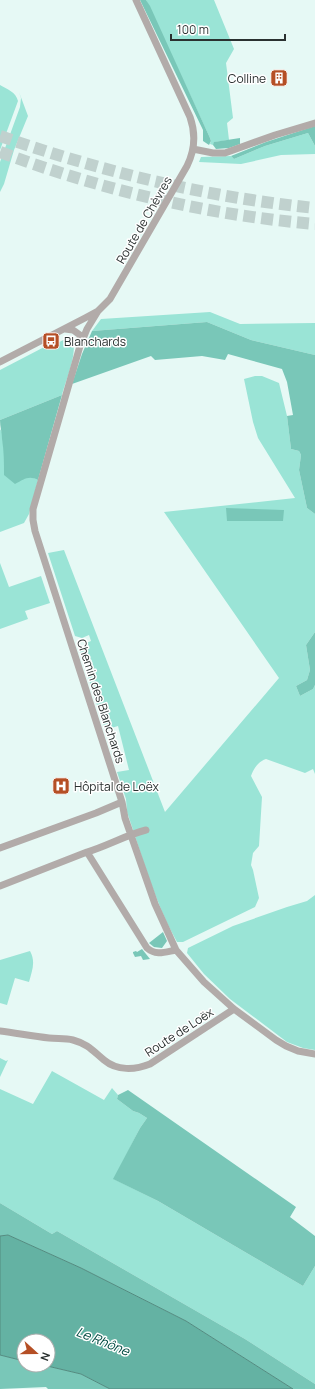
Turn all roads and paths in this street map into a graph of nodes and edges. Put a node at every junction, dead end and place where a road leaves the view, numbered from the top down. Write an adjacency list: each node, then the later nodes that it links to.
1 (136, 0): 3 (street, Route de Chèvres)
2 (315, 123): 3 (street)
3 (193, 149): 4 (street, Route de Chèvres)
4 (98, 312): 5 (street, Route de Chèvres); 6 (street, Chemin des Blanchards)
5 (64, 329): 6 (street); 7 (street, Route de Chèvres)
6 (80, 346): 8 (street, Chemin des Blanchards)
7 (0, 362)
8 (122, 802): 10 (street); 13 (street, Chemin des Blanchards)
9 (146, 830): 11 (street)
10 (0, 848)
11 (87, 852): 12 (street); 13 (street)
12 (0, 886)
13 (176, 950): 14 (street, Chemin des Blanchards)
14 (234, 1009): 15 (street, Route de Loëx); 16 (street, Chemin des Blanchards)
15 (0, 1031)
16 (315, 1054)

